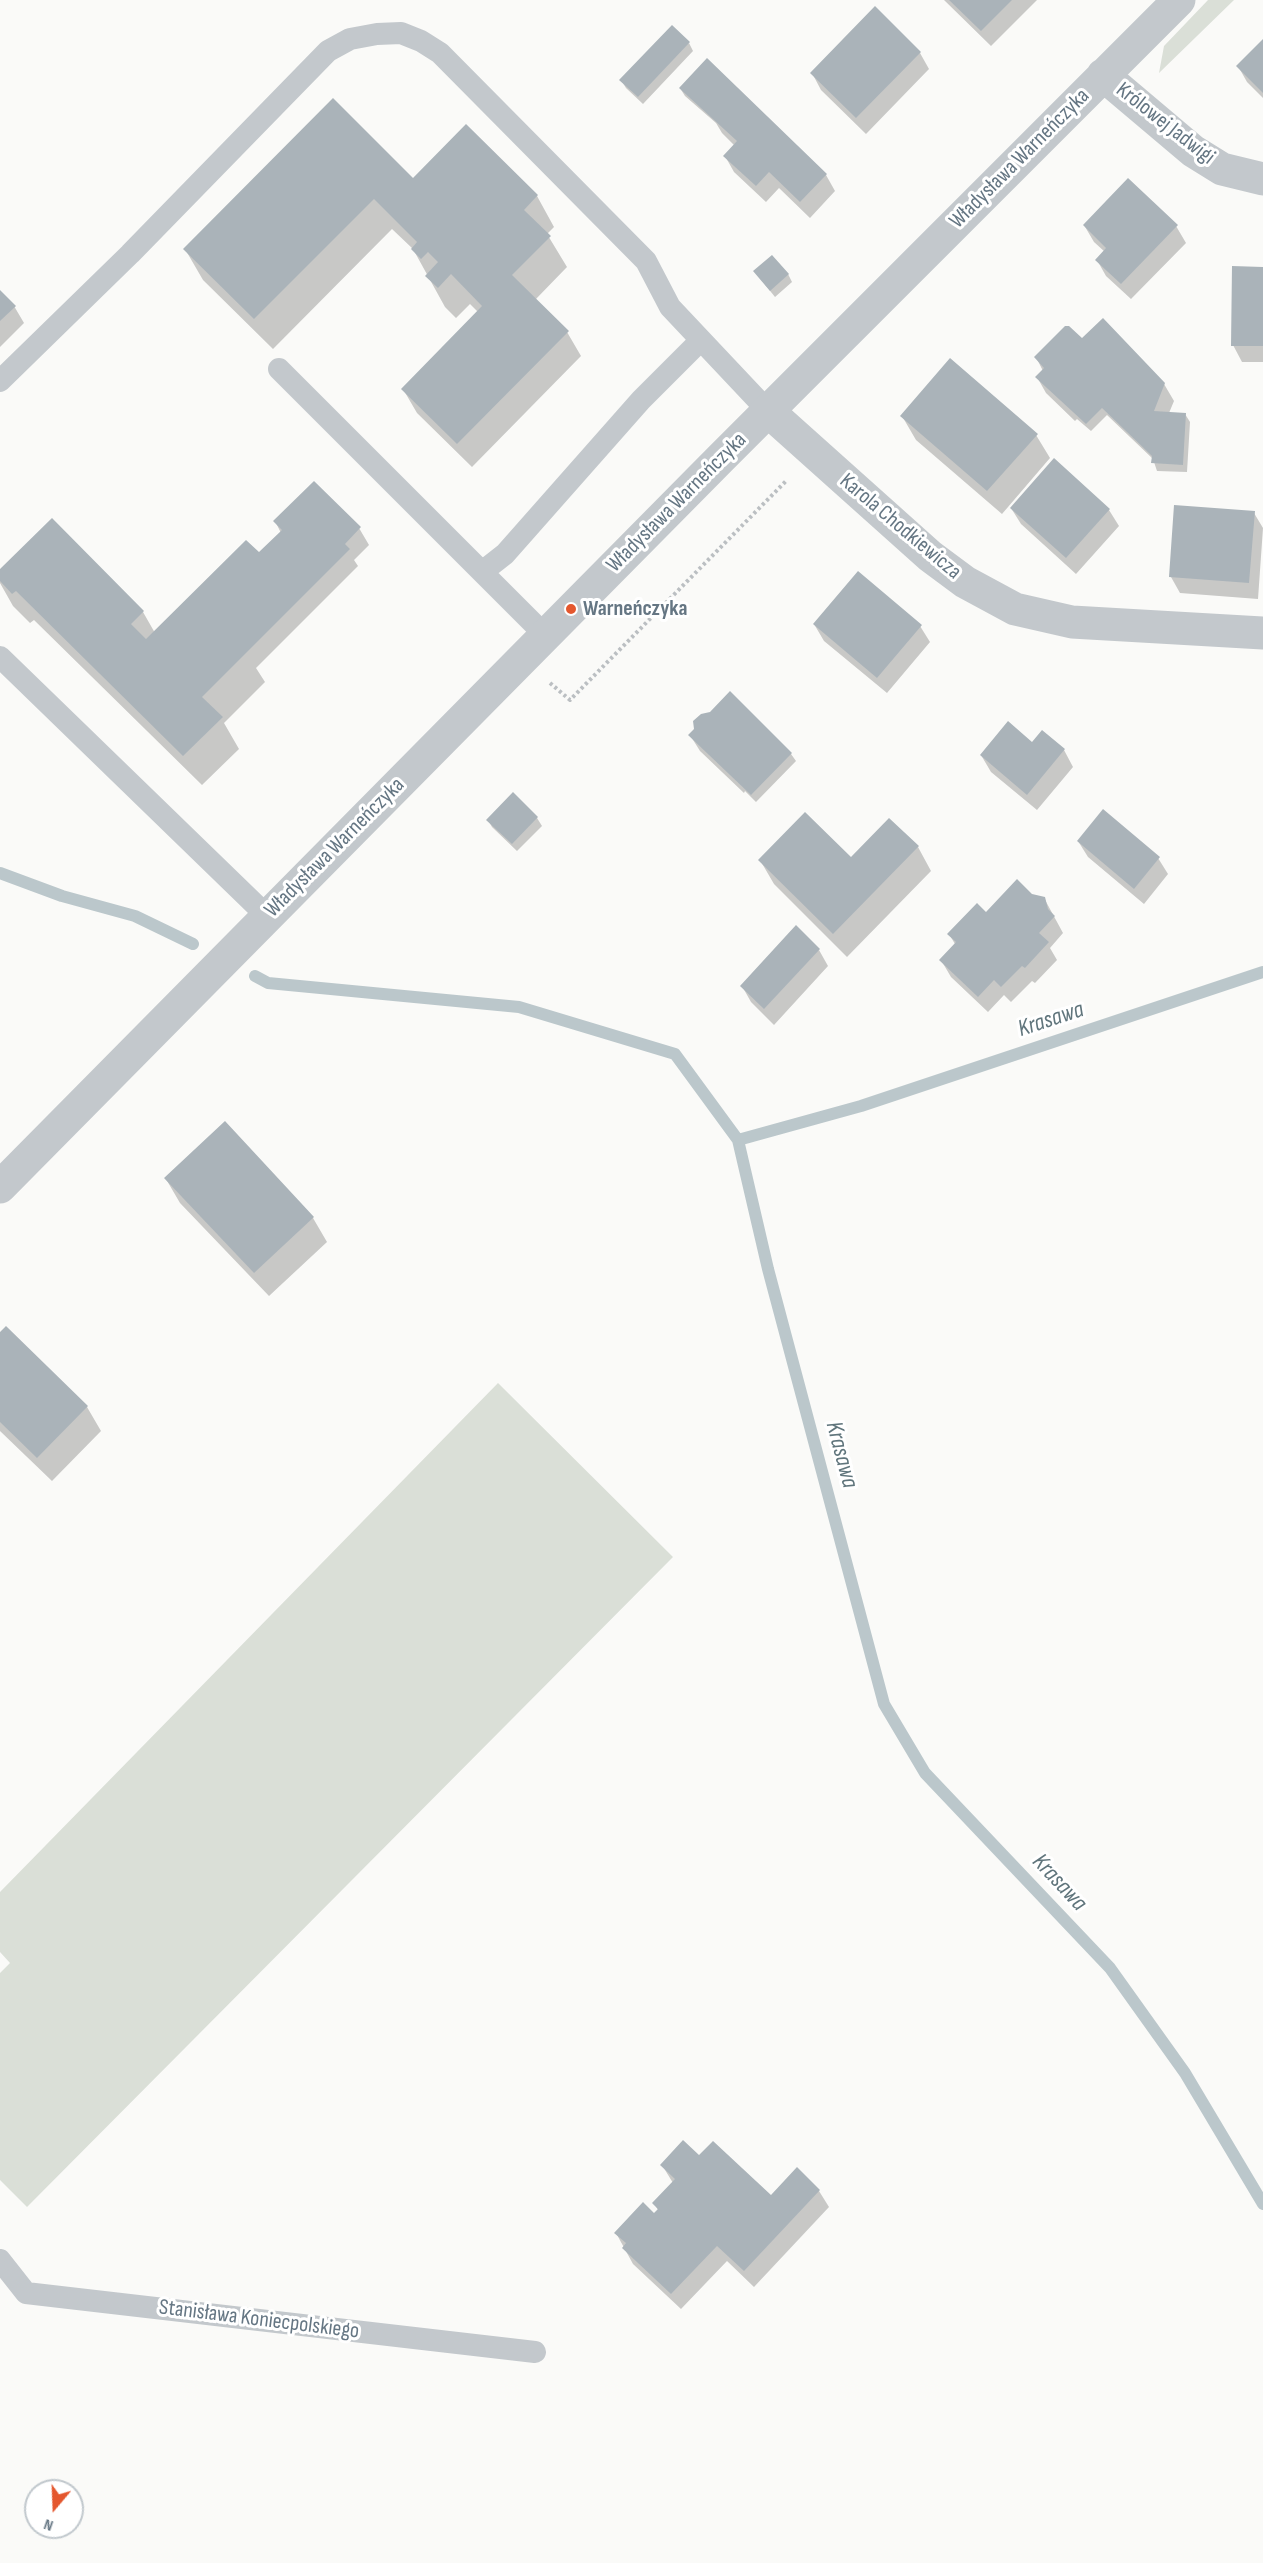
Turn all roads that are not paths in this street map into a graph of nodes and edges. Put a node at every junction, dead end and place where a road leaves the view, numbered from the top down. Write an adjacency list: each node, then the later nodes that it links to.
1 (1179, 0): 2 (street, Władysława Warneńczyka)
2 (1103, 75): 3 (street, Królowej Jadwigi); 7 (street, Władysława Warneńczyka)
3 (1263, 179)
4 (700, 341): 6 (lane); 7 (lane); 8 (lane)
5 (279, 369): 8 (lane)
6 (0, 381)
7 (768, 411): 9 (street, Karola Chodkiewicza); 10 (street, Władysława Warneńczyka)
8 (482, 572): 10 (lane)
9 (1263, 633)
10 (545, 635): 12 (street, Władysława Warneńczyka)
11 (0, 657): 12 (lane)
12 (267, 916): 13 (street, Władysława Warneńczyka)
13 (0, 1187)
14 (0, 2260): 15 (lane, Stanisława Koniecpolskiego)
15 (535, 2352)

